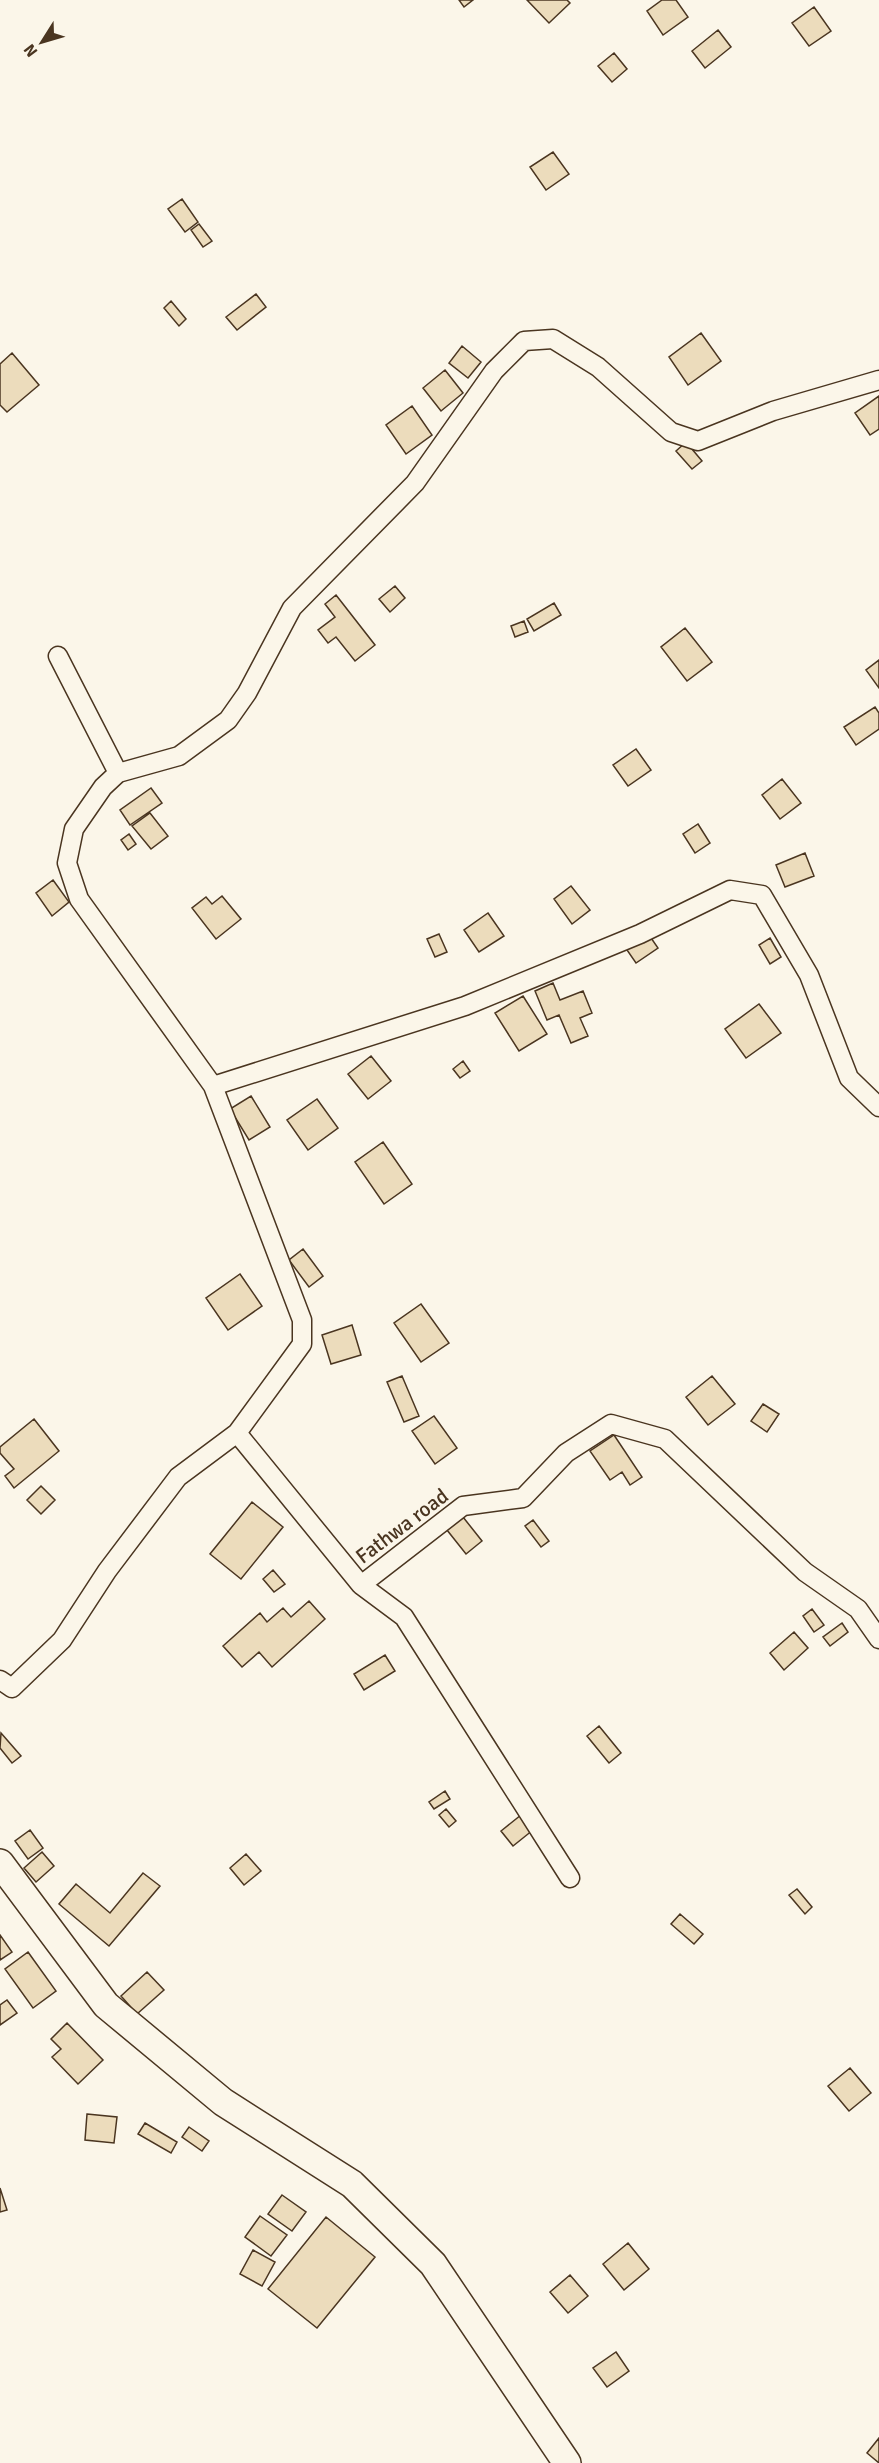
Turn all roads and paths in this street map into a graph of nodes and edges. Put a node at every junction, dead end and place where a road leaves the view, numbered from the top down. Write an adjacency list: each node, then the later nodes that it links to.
1 (879, 380): 3 (street)
2 (58, 656): 3 (street)
3 (118, 774): 4 (street)
4 (213, 1086): 5 (street); 6 (street)
5 (879, 1107)
6 (237, 1433): 7 (street, Fathwa road); 9 (street)
7 (361, 1585): 8 (street, Fathwa road); 11 (street)
8 (879, 1639)
9 (0, 1680)
10 (0, 1863): 12 (main road)
11 (570, 1878)
12 (567, 2463)

